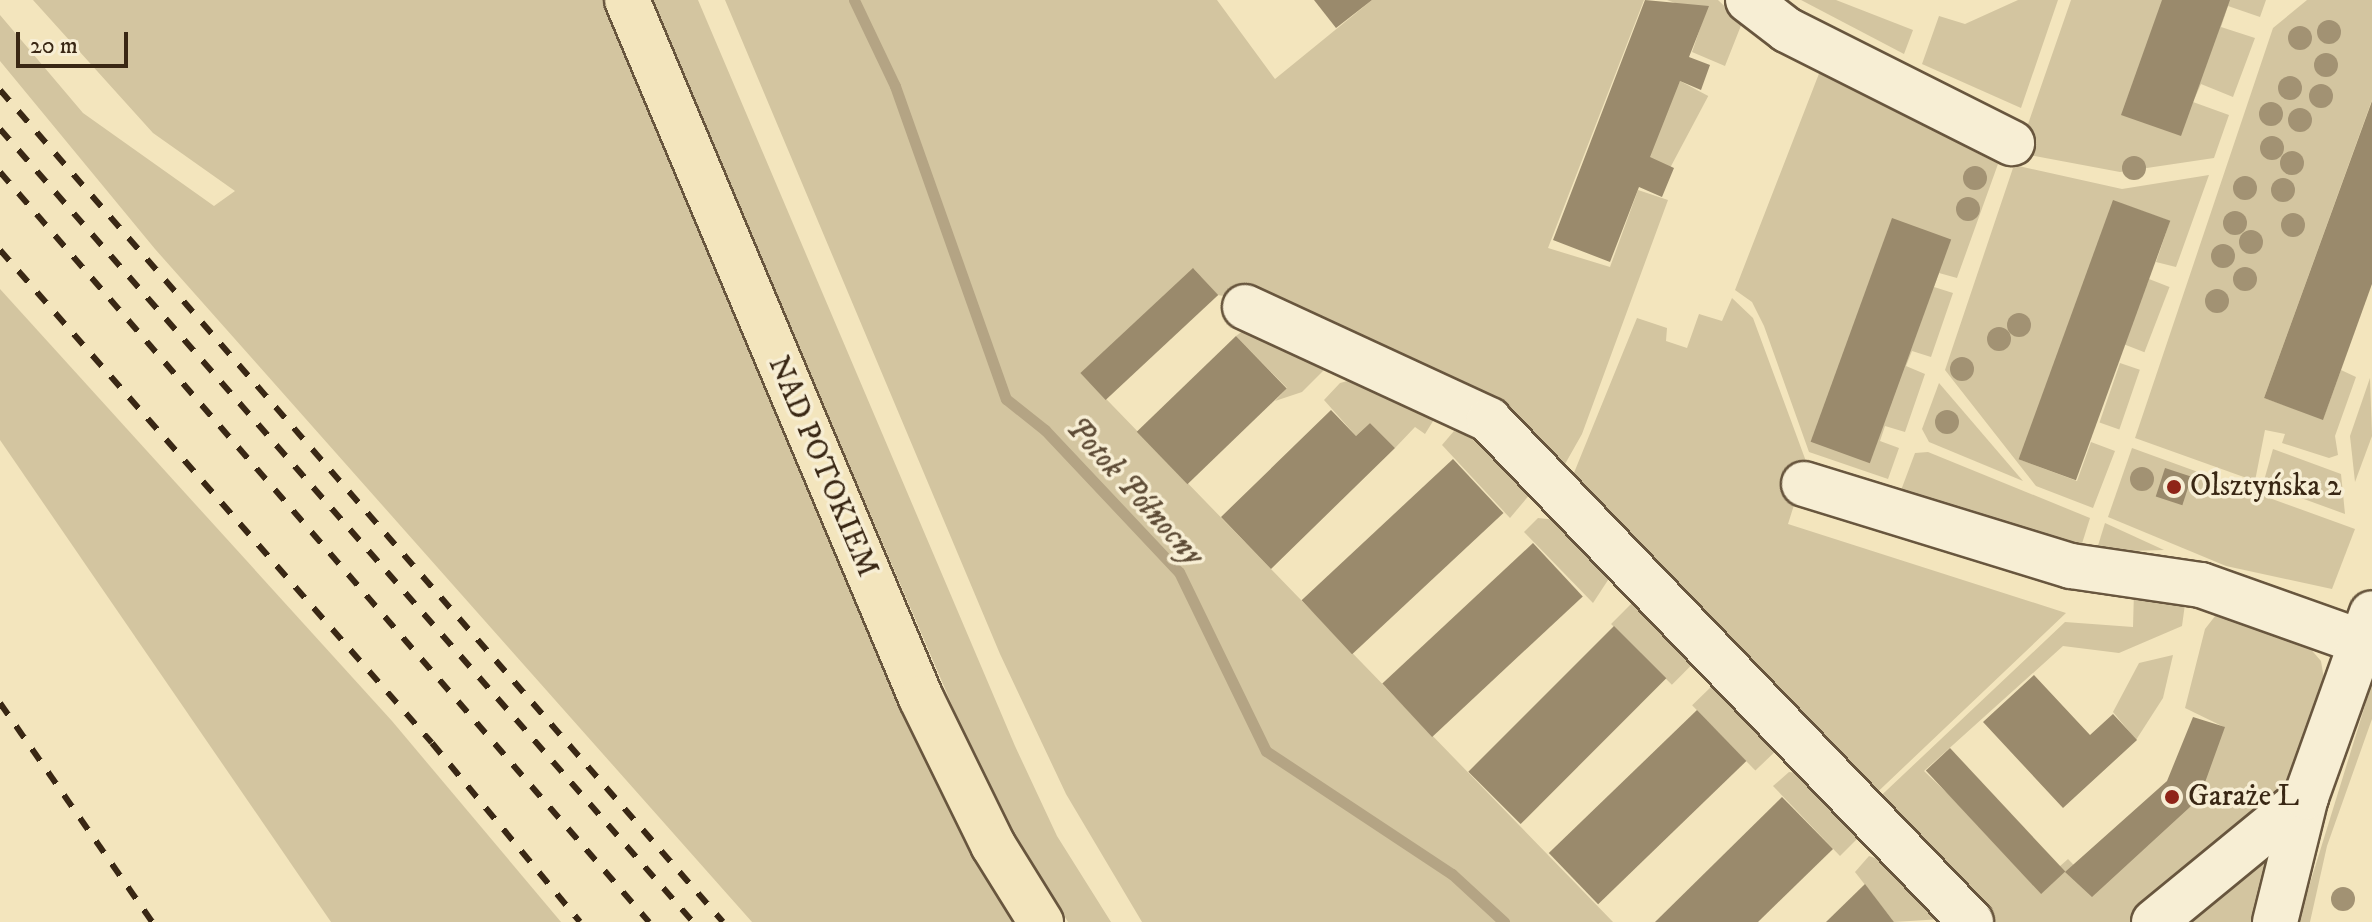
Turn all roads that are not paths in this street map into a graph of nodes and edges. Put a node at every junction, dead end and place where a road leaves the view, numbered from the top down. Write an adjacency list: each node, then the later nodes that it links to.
1 (627, 0): 8 (main road, NAD POTOKIEM)
2 (1748, 0): 3 (street)
3 (2012, 143)
4 (1245, 307): 9 (street)
5 (1804, 484): 6 (street)
6 (2368, 634): 7 (street)
7 (2306, 797): 10 (street); 11 (street)
8 (1041, 922)
9 (1971, 922)
10 (2154, 922)
11 (2275, 922)

